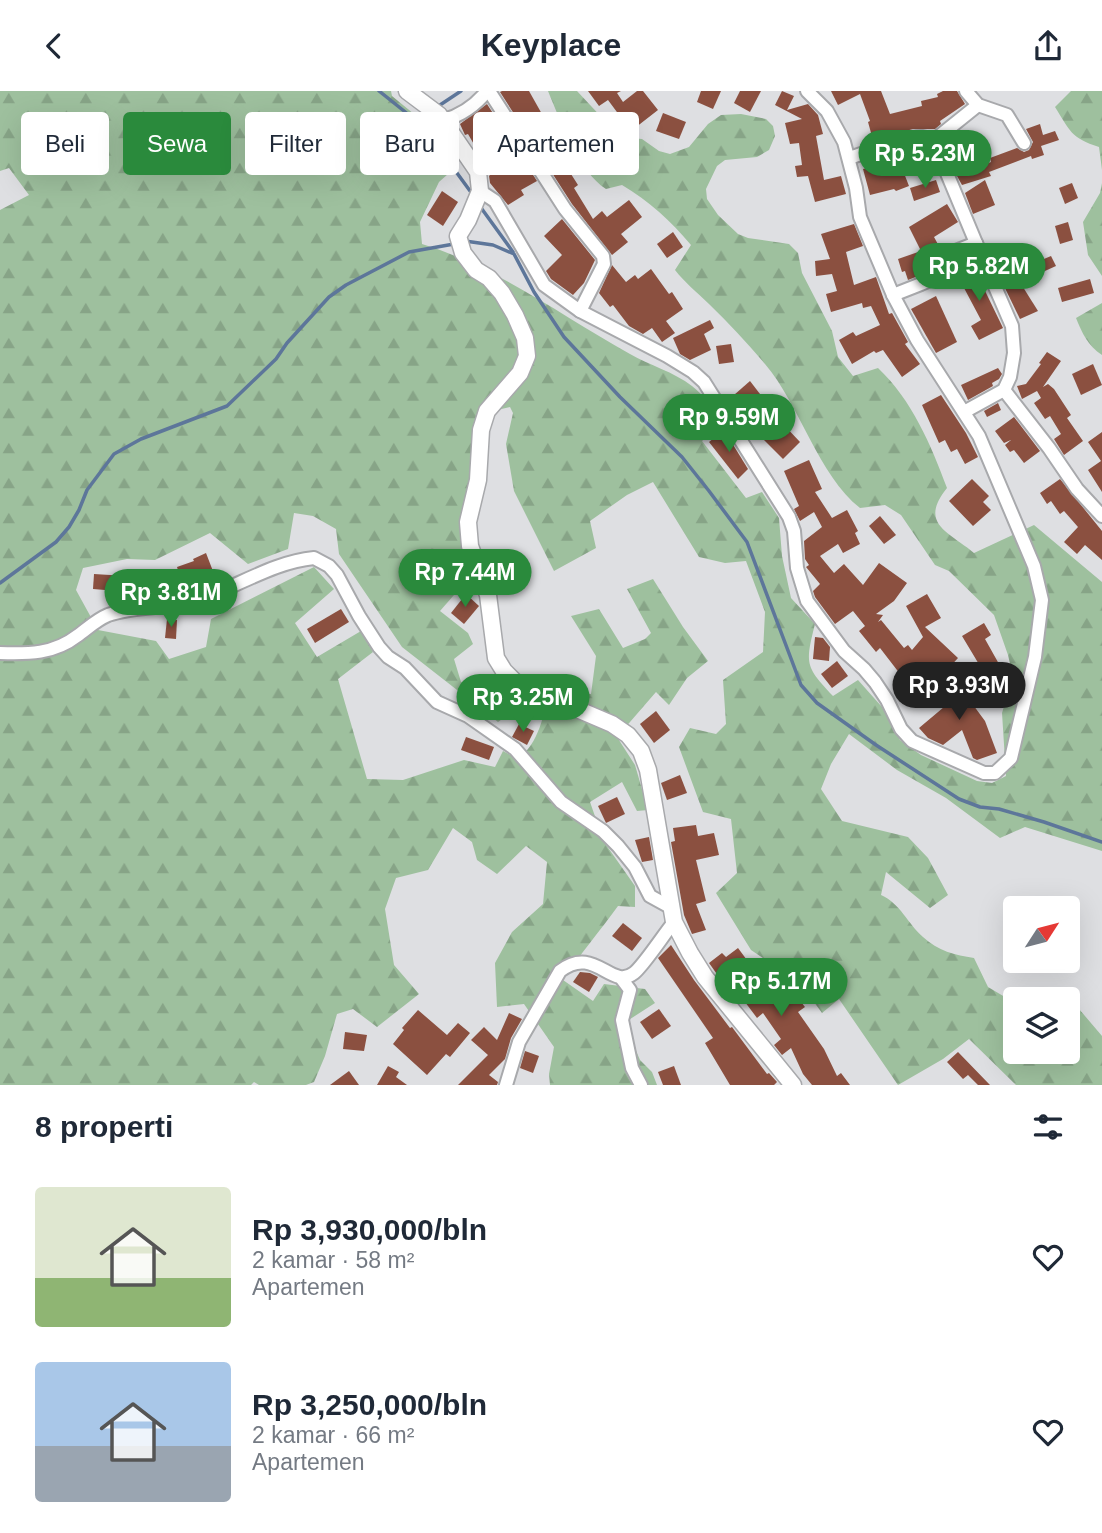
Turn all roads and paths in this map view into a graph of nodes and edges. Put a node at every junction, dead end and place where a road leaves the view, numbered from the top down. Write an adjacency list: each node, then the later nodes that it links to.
1 (408, 91): 6 (street)
2 (488, 91): 7 (street); 15 (street)
3 (807, 91): 11 (street)
4 (966, 91): 5 (street)
5 (978, 105): 8 (street); 10 (street)
6 (434, 112)
7 (459, 114)
8 (932, 142): 11 (street); 13 (street)
9 (459, 143): 12 (street)
10 (1024, 143)
11 (849, 158): 14 (street)
12 (480, 191): 15 (street); 20 (street)
13 (976, 243): 14 (street); 16 (street)
14 (893, 295): 17 (street)
15 (580, 311): 17 (street)
16 (1004, 390): 17 (street); 18 (street)
17 (964, 412)
18 (1102, 516)
19 (0, 653): 20 (street)
20 (672, 914): 21 (street); 24 (street)
21 (621, 978): 22 (street); 23 (street)
22 (506, 1085)
23 (640, 1085)
24 (793, 1085)

